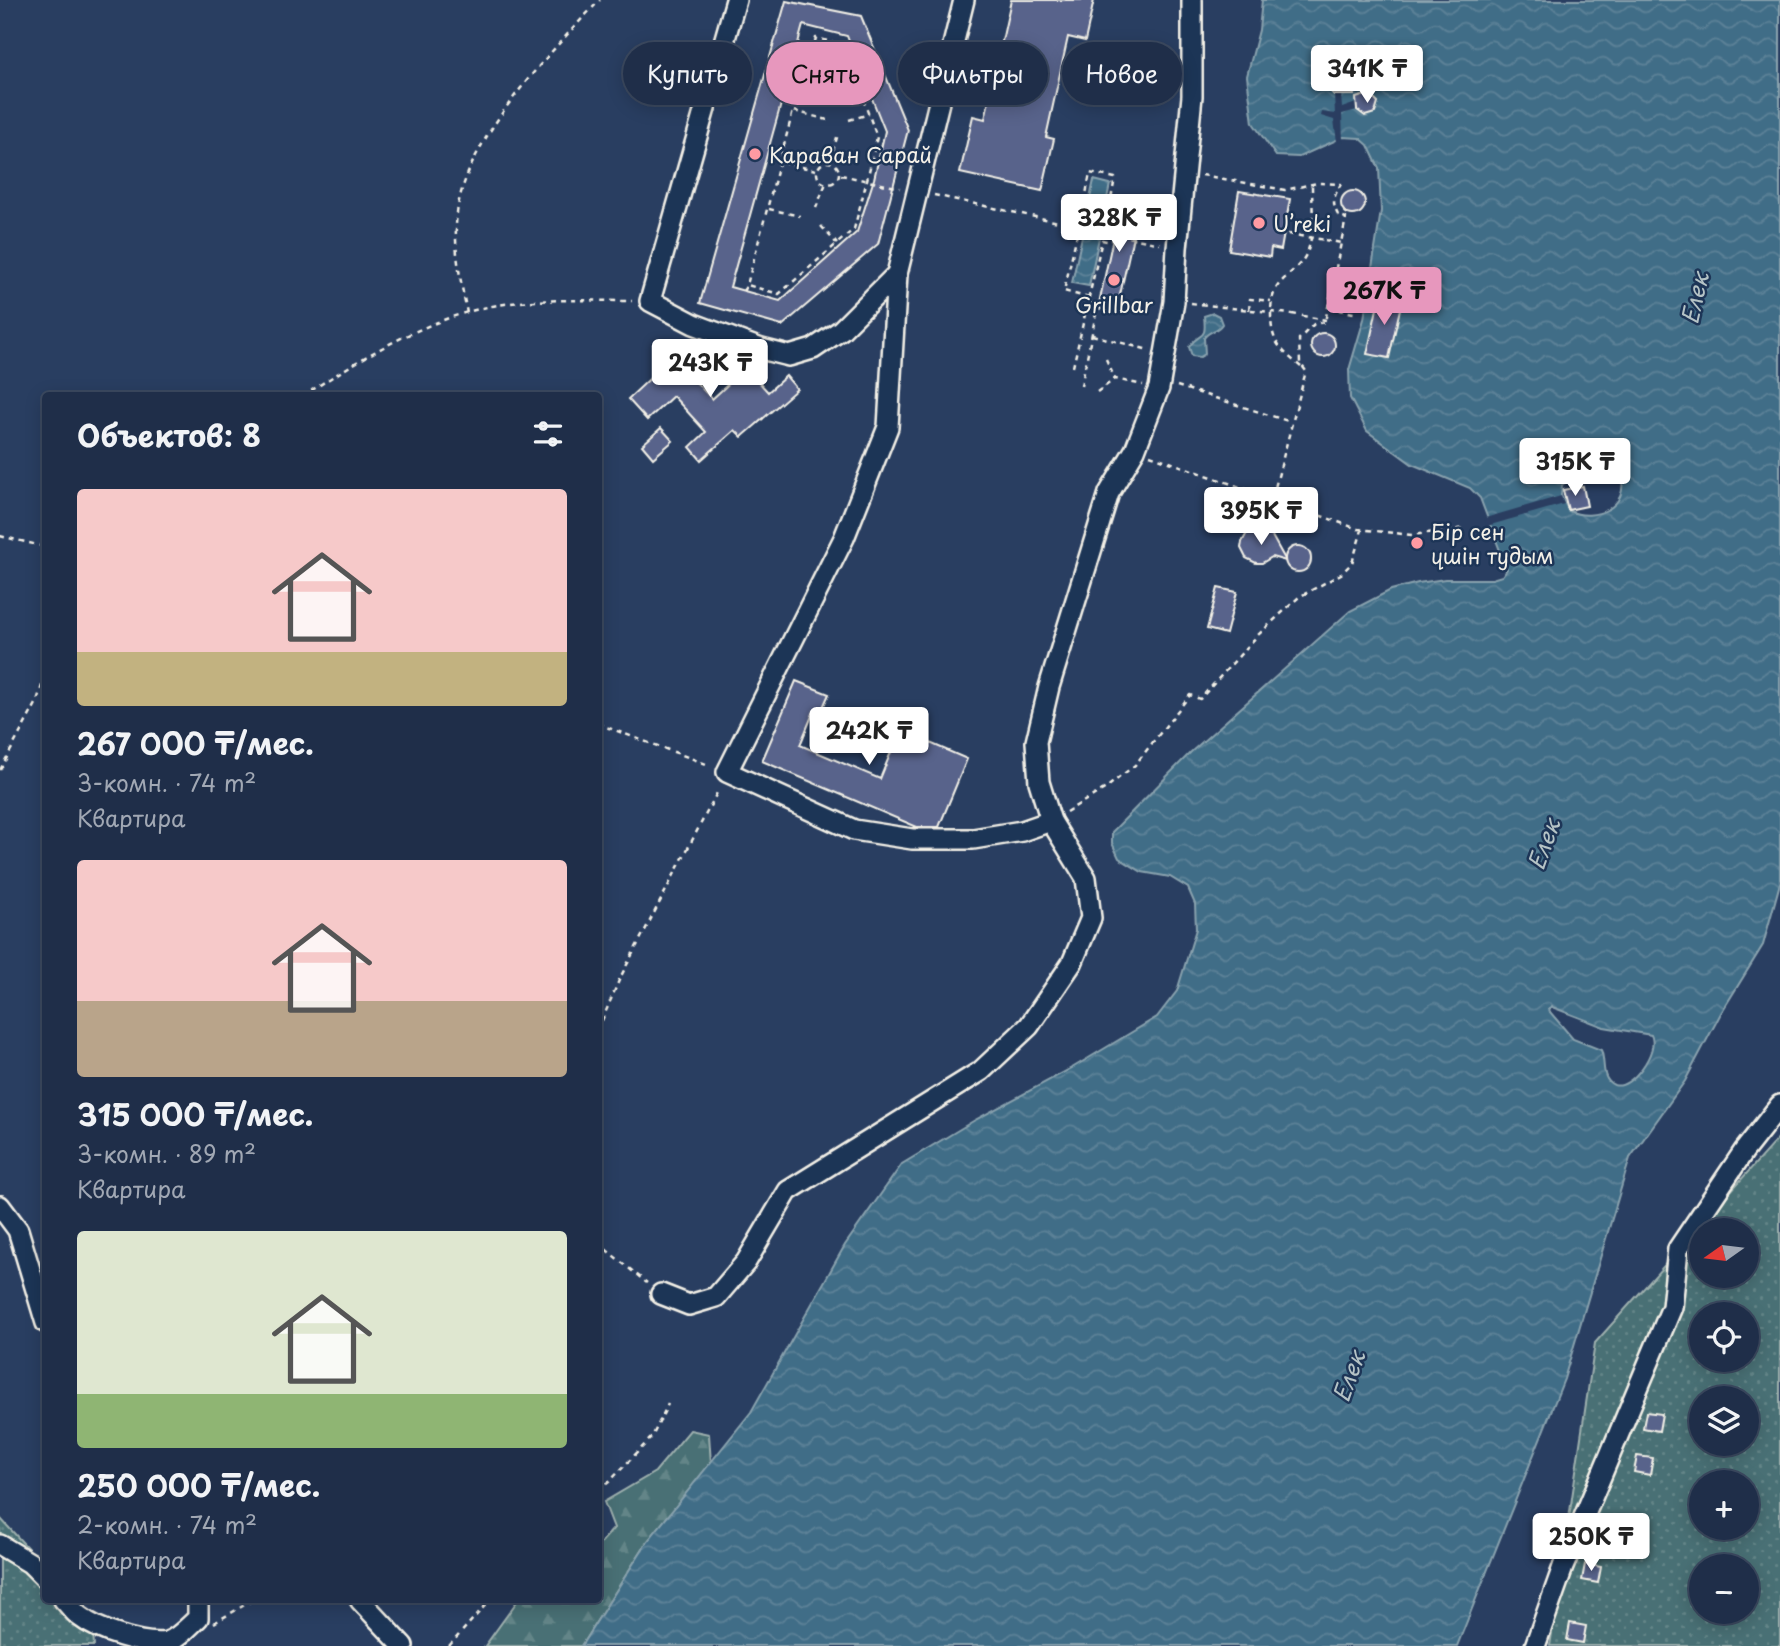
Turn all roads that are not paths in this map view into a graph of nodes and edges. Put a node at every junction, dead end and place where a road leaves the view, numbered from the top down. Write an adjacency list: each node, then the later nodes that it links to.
1 (736, 0): 4 (lane)
2 (964, 0): 4 (lane)
3 (1192, 0): 5 (lane)
4 (897, 274): 5 (lane)
5 (1051, 821): 8 (lane)
6 (1780, 1105): 16 (lane)
7 (0, 1206): 9 (lane)
8 (661, 1294)
9 (42, 1310)
10 (0, 1545): 11 (lane)
11 (42, 1575)
12 (67, 1603): 13 (lane)
13 (198, 1603)
14 (363, 1603): 15 (lane)
15 (403, 1646)
16 (1535, 1646)

